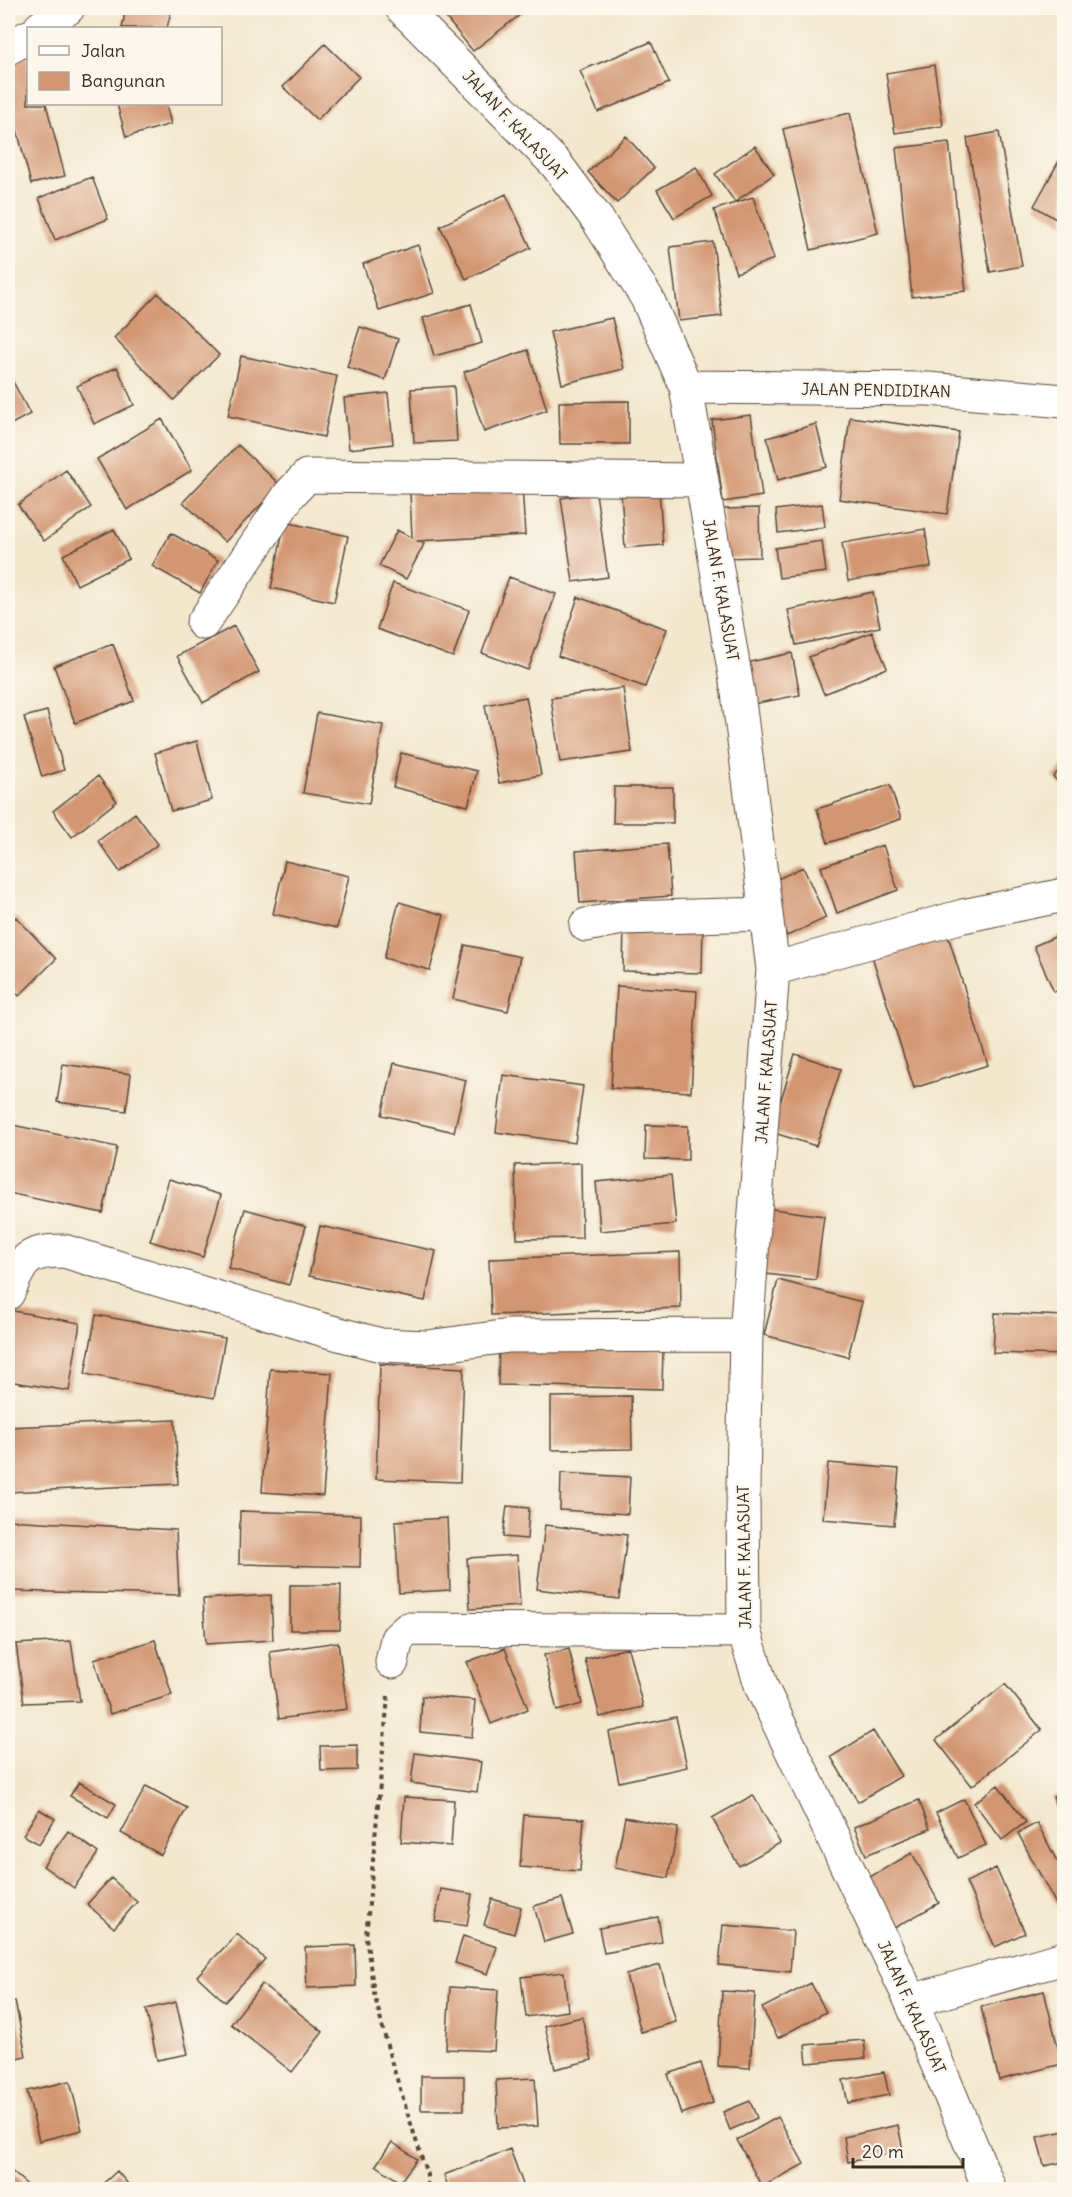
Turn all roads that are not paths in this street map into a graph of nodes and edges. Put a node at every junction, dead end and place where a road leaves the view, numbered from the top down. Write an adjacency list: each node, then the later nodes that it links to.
1 (68, 8): 3 (street)
2 (402, 8): 6 (street, JALAN F. KALASUAT)
3 (41, 27)
4 (27, 38): 5 (street)
5 (8, 48)
6 (686, 387): 7 (street, JALAN PENDIDIKAN); 8 (street, JALAN F. KALASUAT)
7 (1065, 401)
8 (702, 480): 9 (street); 11 (street, JALAN F. KALASUAT)
9 (203, 623)
10 (1065, 895): 13 (street)
11 (766, 914): 12 (street); 13 (street, JALAN F. KALASUAT)
12 (586, 925)
13 (773, 969): 15 (street, JALAN F. KALASUAT)
14 (8, 1293): 15 (street)
15 (746, 1335): 16 (street, JALAN F. KALASUAT)
16 (744, 1631): 17 (street); 19 (street, JALAN F. KALASUAT)
17 (392, 1662)
18 (1065, 1958): 19 (street)
19 (911, 2001): 20 (street, JALAN F. KALASUAT)
20 (990, 2190)

